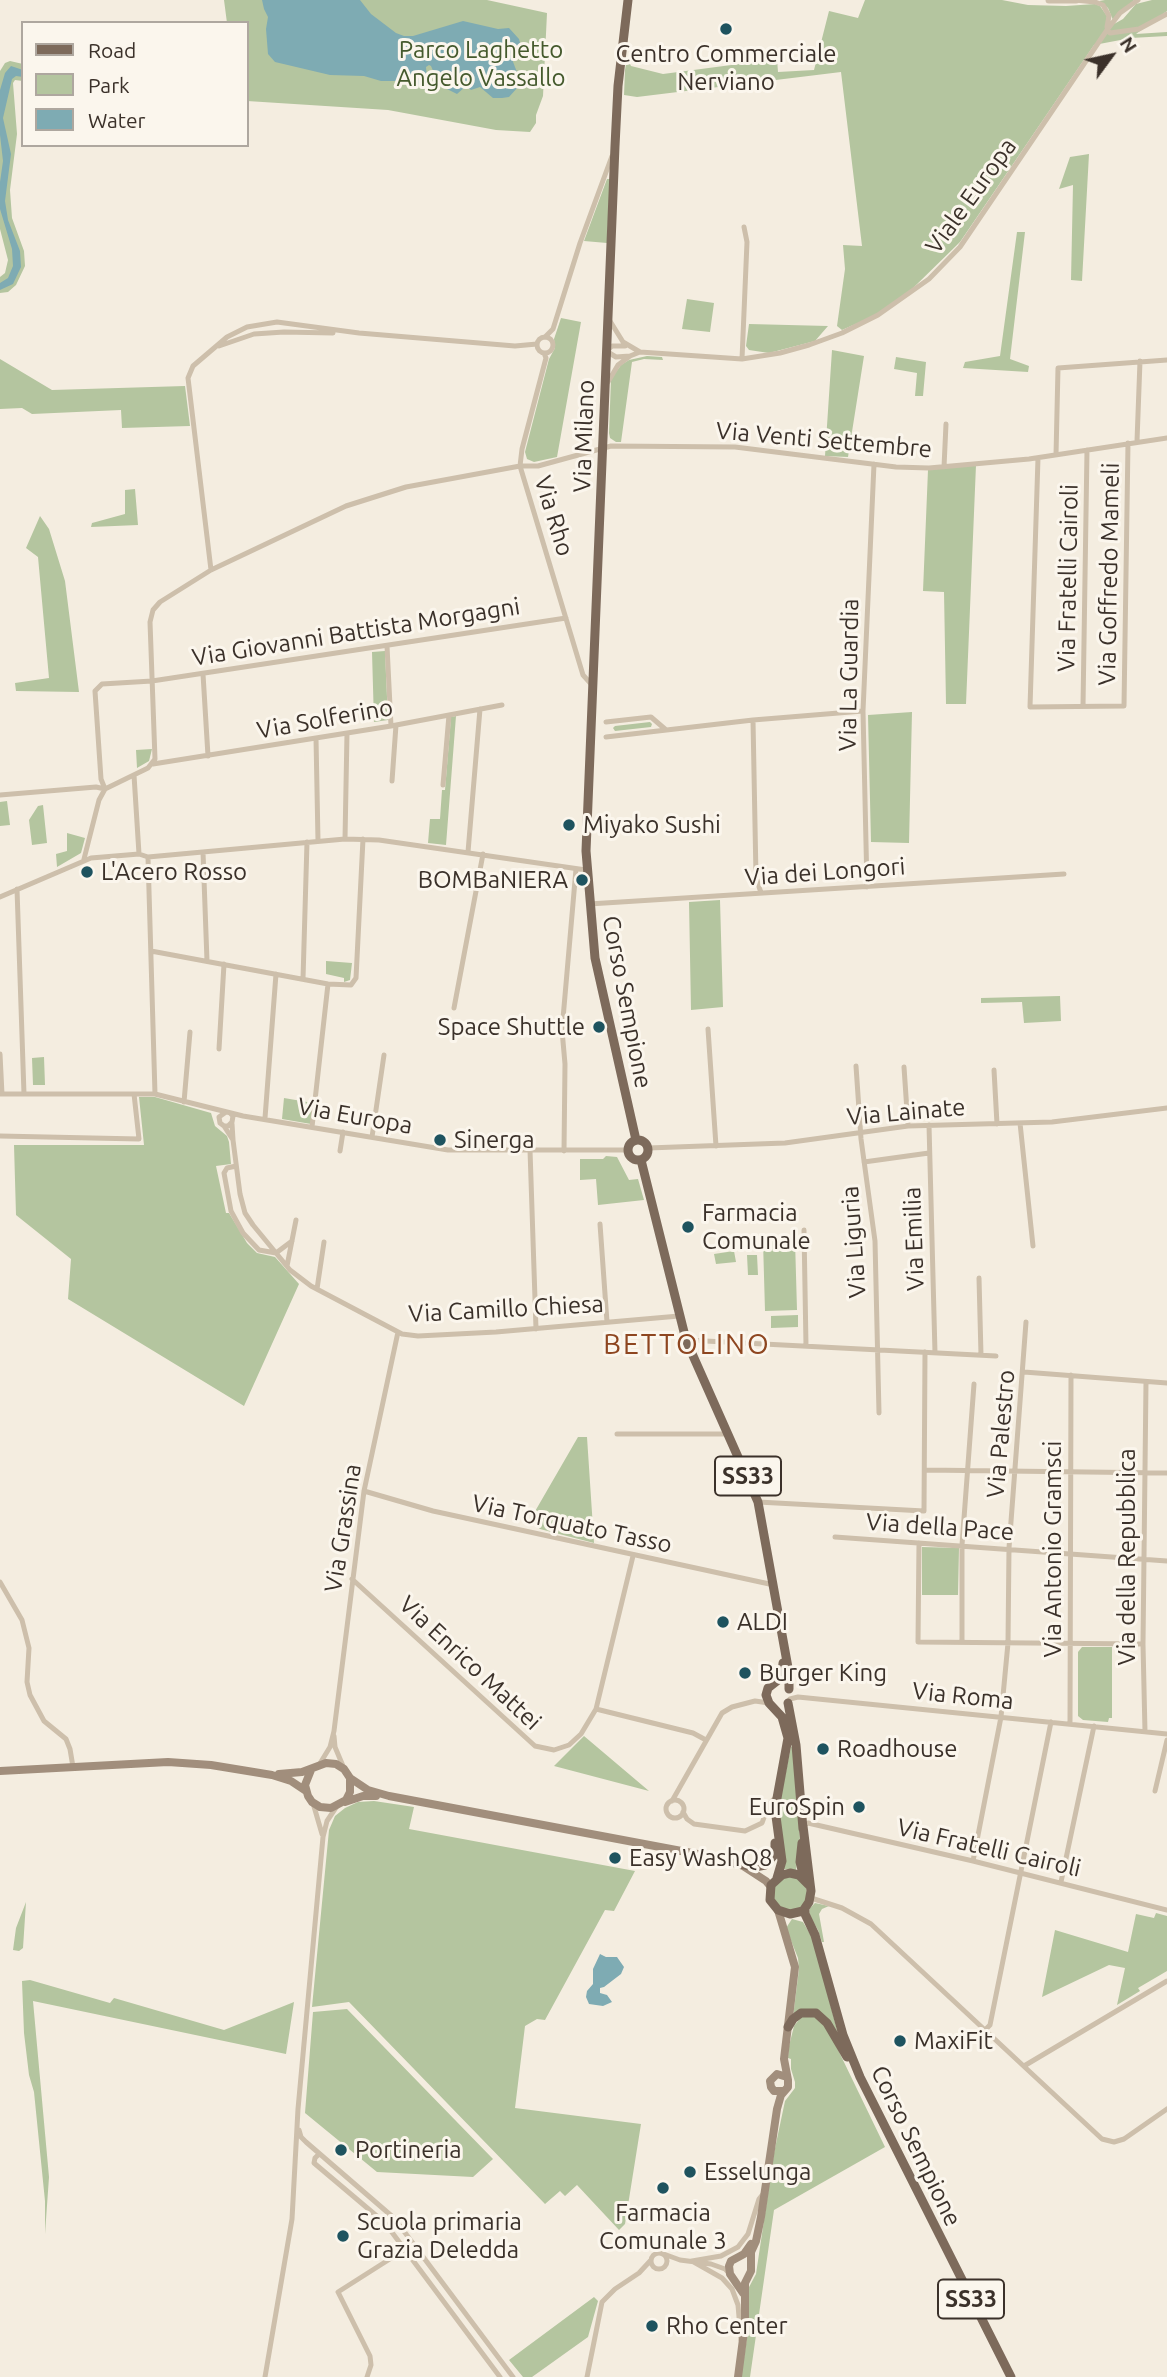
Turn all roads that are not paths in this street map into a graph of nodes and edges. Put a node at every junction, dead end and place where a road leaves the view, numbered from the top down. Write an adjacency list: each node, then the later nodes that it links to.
1 (1049, 0): 2 (street)
2 (1076, 0): 6 (street)
3 (1138, 0): 6 (street, Viale Europa)
4 (628, 1): 7 (main road, Via Milano)
5 (1167, 14): 6 (street)
6 (1107, 30): 19 (street, Viale Europa)
7 (615, 146): 9 (main road, Via Milano); 11 (street, Via Rho)
8 (744, 228): 19 (street)
9 (608, 318): 14 (street, Viale Europa); 15 (main road, Via Milano)
10 (359, 333): 12 (street); 13 (street); 13 (street)
11 (545, 337): 12 (street, Via Rho); 17 (street, Via Rho)
12 (537, 344): 17 (street)
13 (216, 348): 34 (street)
14 (631, 348): 15 (street); 16 (street, Viale Europa)
15 (606, 351): 18 (street); 22 (main road, Via Milano)
16 (640, 352): 18 (street, Viale Europa); 19 (street, Viale Europa)
17 (544, 353): 32 (street, Via Rho)
18 (630, 356): 22 (street, Viale Europa)
19 (742, 359)
20 (1167, 360): 21 (street)
21 (1140, 362): 25 (street); 29 (street)
22 (606, 387): 27 (main road, Via Milano)
23 (946, 424): 33 (street)
24 (1167, 438): 25 (street, Via Venti Settembre)
25 (1137, 441): 26 (street, Via Venti Settembre)
26 (1128, 443): 28 (street, Via Venti Settembre); 41 (street, Via Goffredo Mameli)
27 (603, 448): 31 (street, Via Venti Settembre); 32 (street, Via Venti Settembre); 39 (main road, Via Milano)
28 (1087, 450): 29 (street, Via Venti Settembre); 41 (street, Via Fratelli Cairoli)
29 (1056, 455): 30 (street, Via Venti Settembre)
30 (1038, 458): 33 (street, Via Venti Settembre); 41 (street)
31 (874, 464): 33 (street, Via Venti Settembre); 43 (street, Via La Guardia)
32 (520, 466): 34 (street, Via Venti Settembre); 35 (street, Via Rho)
33 (944, 467)
34 (211, 570): 38 (street, Via Venti Settembre)
35 (566, 618): 36 (street, Via Giovanni Battista Morgagni); 39 (street, Via Rho)
36 (387, 646): 37 (street, Via Giovanni Battista Morgagni); 47 (street)
37 (203, 674): 38 (street, Via Giovanni Battista Morgagni); 52 (street)
38 (152, 681): 53 (street); 57 (street, Via Giovanni Battista Morgagni)
39 (592, 685): 69 (main road, Via Milano)
40 (502, 705): 42 (street, Via Solferino)
41 (1083, 706)
42 (480, 709): 44 (street, Via Solferino); 64 (street)
43 (863, 711): 45 (street); 72 (street, Via La Guardia)
44 (449, 715): 47 (street, Via Solferino); 56 (street)
45 (753, 719): 48 (street); 71 (street)
46 (606, 722): 48 (street)
47 (393, 726): 49 (street, Via Solferino); 55 (street)
48 (665, 729): 50 (street)
49 (347, 733): 51 (street, Via Solferino); 59 (street)
50 (606, 737)
51 (316, 738): 52 (street, Via Solferino); 61 (street)
52 (208, 756): 53 (street, Via Solferino)
53 (153, 764): 54 (street)
54 (134, 775): 57 (street); 65 (street)
55 (392, 781)
56 (443, 785)
57 (105, 789): 58 (street); 68 (street)
58 (0, 795)
59 (345, 839): 60 (street); 61 (street)
60 (363, 839): 64 (street); 83 (street)
61 (317, 841): 62 (street)
62 (307, 842): 63 (street); 82 (street)
63 (203, 852): 67 (street); 79 (street)
64 (468, 852): 66 (street)
65 (139, 854): 67 (street); 68 (street)
66 (483, 854): 69 (street); 84 (street)
67 (148, 858): 78 (street)
68 (84, 859): 73 (street)
69 (581, 869): 77 (main road, Corso Sempione); 121 (street)
70 (1064, 874): 72 (street, Via dei Longori)
71 (757, 877): 74 (street); 75 (street)
72 (867, 887): 74 (street, Via dei Longori)
73 (17, 889): 76 (street); 94 (street)
74 (761, 893): 75 (street, Via dei Longori)
75 (750, 894): 77 (street, Via dei Longori)
76 (0, 897)
77 (589, 904): 115 (main road, Corso Sempione)
78 (151, 951): 79 (street); 96 (street)
79 (207, 961): 80 (street)
80 (224, 964): 81 (street); 87 (street)
81 (276, 974): 82 (street); 102 (street)
82 (303, 979): 83 (street)
83 (328, 984): 108 (street)
84 (454, 1008)
85 (708, 1029): 116 (street)
86 (190, 1032): 97 (street)
87 (219, 1049)
88 (0, 1054): 93 (street)
89 (384, 1055): 113 (street)
90 (856, 1066): 111 (street, Via Liguria)
91 (904, 1067): 109 (street)
92 (994, 1070): 106 (street)
93 (1, 1094): 94 (street, Via Europa)
94 (24, 1094): 95 (street, Via Europa)
95 (134, 1094): 96 (street, Via Europa); 112 (street)
96 (155, 1094): 97 (street, Via Europa)
97 (184, 1101): 98 (street, Via Europa)
98 (207, 1107): 100 (street, Via Europa); 105 (street)
99 (1167, 1108): 104 (street, Via Lainate)
100 (228, 1112): 101 (street, Via Europa); 103 (street); 105 (street)
101 (243, 1116): 102 (street, Via Europa); 103 (street, Via Europa)
102 (265, 1118): 108 (street, Via Europa)
103 (233, 1121): 105 (street, Via Europa); 114 (street, Via Camillo Chiesa)
104 (1020, 1123): 106 (street, Via Lainate); 131 (street)
105 (221, 1124): 114 (street, Via Camillo Chiesa)
106 (997, 1124): 107 (street, Via Lainate)
107 (929, 1125): 109 (street, Via Lainate); 122 (street, Via Emilia)
108 (312, 1126): 110 (street, Via Europa)
109 (908, 1126): 111 (street, Via Lainate)
110 (343, 1132): 113 (street, Via Europa); 120 (street)
111 (861, 1132): 116 (street, Via Lainate); 124 (street, Via Liguria)
112 (0, 1136)
113 (372, 1137): 118 (street, Via Europa)
114 (233, 1140): 125 (street, Via Camillo Chiesa)
115 (636, 1140): 117 (main road); 119 (main road)
116 (716, 1146): 117 (street, Via Lainate)
117 (648, 1149): 123 (main road)
118 (530, 1150): 121 (street, Via Europa); 139 (street)
119 (628, 1150): 121 (street, Via Europa); 123 (main road)
120 (340, 1151)
121 (564, 1151)
122 (929, 1153): 124 (street); 145 (street, Via Emilia)
123 (640, 1160): 136 (main road, SS33)
124 (864, 1162): 143 (street, Via Liguria)
125 (236, 1166): 132 (street, Via Camillo Chiesa); 132 (street)
126 (296, 1220): 129 (street)
127 (600, 1224): 137 (street)
128 (804, 1230): 142 (street)
129 (292, 1241): 132 (street); 133 (street)
130 (324, 1242): 135 (street)
131 (1033, 1247)
132 (276, 1253): 133 (street, Via Camillo Chiesa)
133 (287, 1266): 135 (street, Via Camillo Chiesa)
134 (979, 1278): 146 (street)
135 (317, 1289): 140 (street, Via Camillo Chiesa)
136 (679, 1316): 137 (street, Via Camillo Chiesa); 141 (main road, SS33)
137 (607, 1322): 139 (street, Via Camillo Chiesa)
138 (1026, 1322): 148 (street, Via Palestro)
139 (536, 1329): 140 (street, Via Camillo Chiesa)
140 (398, 1332): 162 (street, Via Grassina)
141 (686, 1340): 142 (street); 155 (main road, SS33)
142 (806, 1346): 143 (street)
143 (877, 1350): 144 (street); 153 (street, Via Liguria)
144 (925, 1352): 145 (street); 156 (street)
145 (935, 1353): 146 (street)
146 (981, 1355): 147 (street)
147 (996, 1356)
148 (1024, 1372): 149 (street); 158 (street, Via Palestro)
149 (1071, 1375): 150 (street); 159 (street, Via Antonio Gramsci)
150 (1146, 1382): 151 (street); 160 (street, Via della Repubblica)
151 (1167, 1383)
152 (974, 1384): 157 (street)
153 (879, 1413)
154 (617, 1434): 155 (street)
155 (729, 1434): 163 (main road, SS33)
156 (925, 1470): 157 (street); 163 (street)
157 (968, 1471): 158 (street); 166 (street)
158 (1014, 1472): 159 (street); 167 (street, Via Palestro)
159 (1070, 1472): 160 (street); 168 (street, Via Antonio Gramsci)
160 (1144, 1472): 161 (street); 170 (street, Via della Repubblica)
161 (1167, 1473)
162 (364, 1491): 169 (street, Via Torquato Tasso); 172 (street, Via Grassina)
163 (758, 1502): 174 (main road, SS33)
164 (835, 1537): 165 (street, Via della Pace)
165 (919, 1543): 166 (street, Via della Pace); 176 (street)
166 (962, 1545): 167 (street, Via della Pace); 176 (street)
167 (1009, 1549): 168 (street, Via della Pace); 177 (street, Via Palestro)
168 (1071, 1554): 170 (street, Via della Pace); 178 (street, Via Antonio Gramsci)
169 (633, 1556): 174 (street, Via Torquato Tasso); 185 (street)
170 (1145, 1559): 171 (street, Via della Pace); 179 (street, Via della Repubblica)
171 (1167, 1560)
172 (352, 1579): 185 (street, Via Enrico Mattei); 190 (street, Via Grassina)
173 (0, 1582): 195 (street)
174 (774, 1585): 175 (main road, SS33)
175 (781, 1629): 180 (main road); 182 (main road)
176 (962, 1642): 177 (street)
177 (1008, 1643): 178 (street); 186 (street, Via Palestro)
178 (1071, 1644): 179 (street); 188 (street, Via Antonio Gramsci)
179 (1143, 1644): 191 (street, Via della Repubblica)
180 (776, 1683): 181 (main road); 182 (main road)
181 (767, 1692): 183 (street); 184 (main road)
182 (791, 1696): 184 (main road); 186 (street, Via Roma); 212 (main road)
183 (755, 1701): 184 (street); 193 (street)
184 (771, 1704): 204 (main road)
185 (596, 1709): 193 (street)
186 (1001, 1717): 187 (street, Via Roma); 214 (street, Via Palestro)
187 (1051, 1722): 188 (street, Via Roma); 216 (street)
188 (1070, 1723): 189 (street, Via Roma)
189 (1094, 1726): 191 (street, Via Roma); 219 (street)
190 (334, 1731): 196 (street, Via Grassina); 197 (street, Via Grassina)
191 (1145, 1732): 192 (street, Via Roma)
192 (1167, 1734)
193 (706, 1740): 201 (street)
194 (1167, 1740): 203 (street)
195 (73, 1767): 198 (main road); 199 (main road)
196 (315, 1767): 197 (main road); 199 (main road); 202 (main road)
197 (344, 1769): 200 (main road)
198 (0, 1771)
199 (272, 1775): 202 (main road)
200 (350, 1778): 205 (main road); 208 (main road)
201 (681, 1787): 206 (street); 209 (street)
202 (306, 1791): 207 (main road)
203 (1156, 1791)
204 (778, 1794): 210 (street); 211 (main road)
205 (389, 1796): 208 (main road); 215 (main road)
206 (672, 1801): 209 (street); 210 (street)
207 (312, 1802): 208 (main road); 213 (street)
208 (340, 1804): 213 (street)
209 (682, 1804): 210 (street)
210 (683, 1812)
211 (775, 1814): 215 (main road); 218 (main road)
212 (803, 1826): 214 (street, Via Fratelli Cairoli); 217 (main road); 220 (main road)
213 (323, 1837): 236 (street)
214 (973, 1861): 216 (street, Via Fratelli Cairoli)
215 (735, 1863): 218 (main road)
216 (1021, 1873): 219 (street, Via Fratelli Cairoli); 228 (street)
217 (804, 1878): 218 (main road); 220 (main road)
218 (774, 1881): 222 (main road)
219 (1061, 1882): 223 (street, Via Fratelli Cairoli)
220 (810, 1886): 221 (main road)
221 (811, 1898): 224 (main road); 228 (street)
222 (778, 1910): 224 (main road); 225 (main road)
223 (1167, 1910)
224 (797, 1912): 225 (main road); 232 (main road, Corso Sempione / SS33)
225 (783, 1931): 227 (main road)
226 (1167, 1981): 230 (street)
227 (788, 2028): 229 (main road); 232 (main road)
228 (984, 2031): 230 (street)
229 (784, 2059): 231 (main road); 233 (main road)
230 (1024, 2066): 238 (street)
231 (775, 2075): 233 (main road); 234 (main road)
232 (860, 2077): 266 (main road, Corso Sempione / SS33)
233 (788, 2080): 235 (main road)
234 (772, 2088): 235 (main road); 237 (main road)
235 (784, 2091): 237 (main road)
236 (299, 2106): 239 (street); 240 (street)
237 (776, 2111): 242 (main road)
238 (1165, 2112)
239 (306, 2142): 240 (street); 241 (street)
240 (294, 2154): 261 (street)
241 (319, 2154): 244 (street); 259 (street)
242 (765, 2192): 243 (main road); 249 (street)
243 (756, 2236): 246 (main road); 250 (main road)
244 (404, 2250): 260 (street); 262 (street)
245 (661, 2253): 247 (street); 248 (street); 252 (street)
246 (736, 2258): 250 (main road); 251 (street); 255 (main road)
247 (651, 2260): 253 (street); 254 (street)
248 (680, 2260): 249 (street); 252 (street)
249 (692, 2261): 251 (street); 258 (street)
250 (750, 2263): 256 (main road)
251 (711, 2264): 255 (street)
252 (665, 2266): 253 (street)
253 (657, 2269): 254 (street)
254 (639, 2273): 264 (street)
255 (731, 2276): 256 (main road); 257 (main road)
256 (748, 2277): 257 (main road)
257 (745, 2297): 258 (main road)
258 (743, 2346): 265 (main road)
259 (506, 2367): 260 (street); 263 (street)
260 (497, 2376)
261 (265, 2377)
262 (367, 2377)
263 (513, 2377)
264 (587, 2377)
265 (738, 2377)
266 (1010, 2377)

